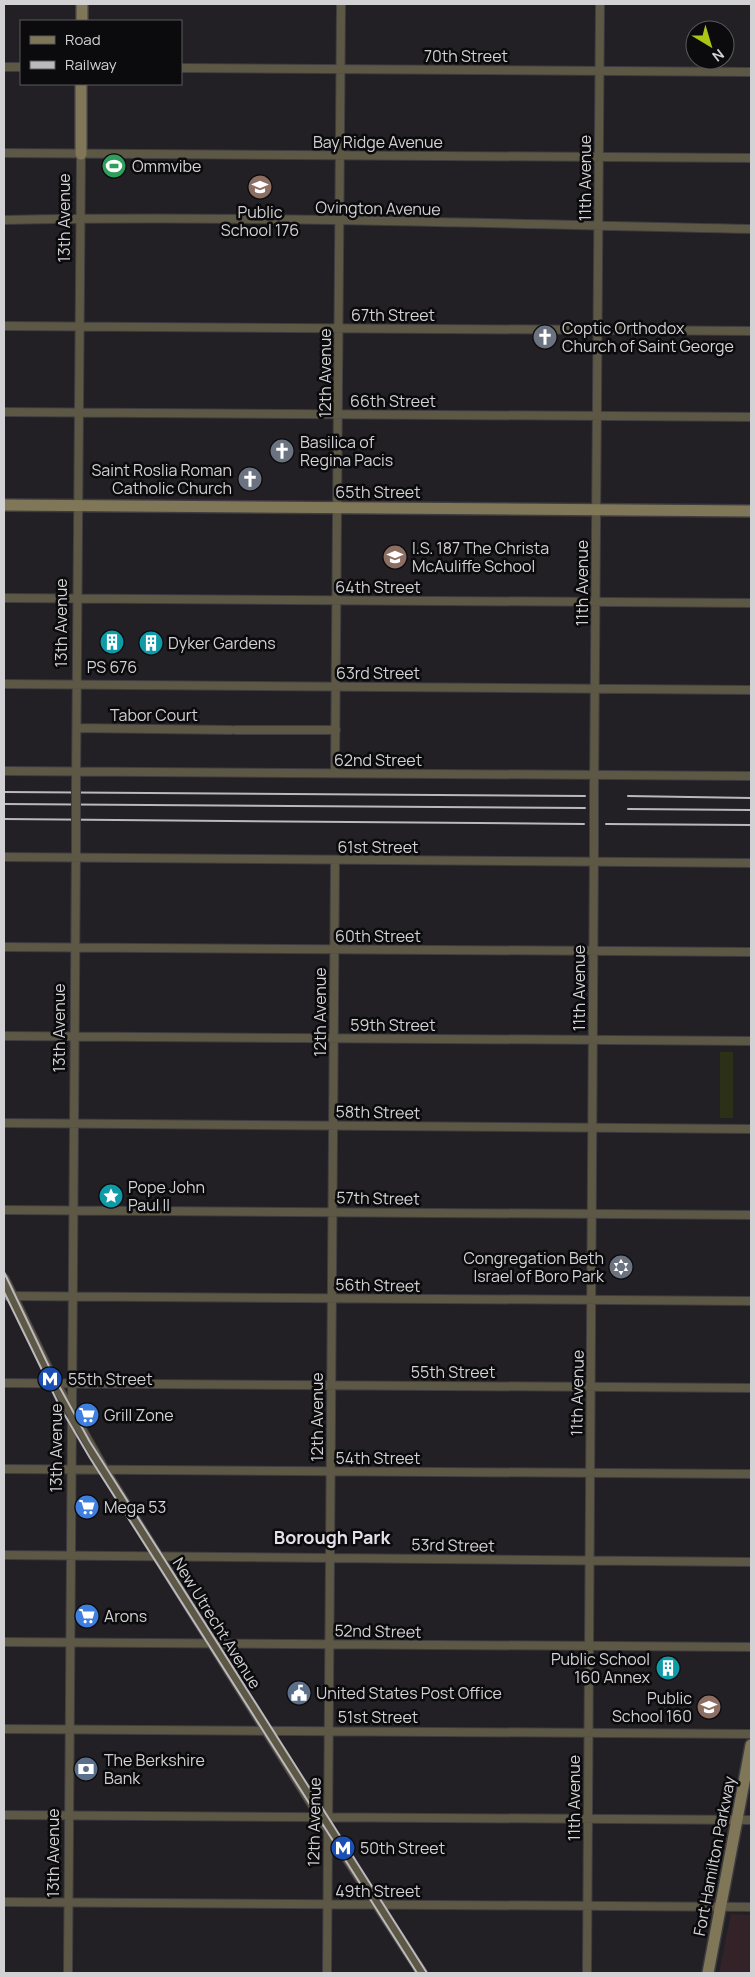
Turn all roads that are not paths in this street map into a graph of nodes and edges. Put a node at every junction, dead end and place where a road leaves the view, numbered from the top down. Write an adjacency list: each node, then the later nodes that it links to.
1 (82, 4): 4 (main road)
2 (341, 4): 8 (street, 12th Avenue)
3 (600, 4): 9 (street, 11th Avenue)
4 (82, 20)
5 (4, 67): 6 (street)
6 (20, 67)
7 (182, 68): 8 (street, 70th Street)
8 (340, 69): 9 (street, 70th Street); 14 (street, 12th Avenue)
9 (599, 71): 10 (street, 70th Street); 15 (street, 11th Avenue)
10 (751, 72)
11 (81, 85): 13 (main road, 13th Avenue)
12 (4, 153): 13 (street, Bay Ridge Avenue)
13 (80, 154): 14 (street, Bay Ridge Avenue); 17 (street, 13th Avenue)
14 (340, 156): 15 (street, Bay Ridge Avenue); 19 (street, 12th Avenue)
15 (599, 157): 16 (street, Bay Ridge Avenue); 20 (street, 11th Avenue)
16 (751, 158)
17 (80, 218): 18 (street, Ovington Avenue); 19 (street, Ovington Avenue); 23 (street, 13th Avenue)
18 (4, 220)
19 (339, 221): 20 (street, Ovington Avenue); 24 (street, 12th Avenue)
20 (598, 226): 21 (street, Ovington Avenue); 25 (street, 11th Avenue)
21 (751, 229)
22 (4, 326): 23 (street, 67th Street)
23 (80, 326): 24 (street, 67th Street); 28 (street, 13th Avenue)
24 (339, 328): 25 (street, 67th Street); 29 (street, 12th Avenue)
25 (598, 330): 26 (street, 67th Street); 30 (street, 11th Avenue)
26 (751, 331)
27 (4, 412): 28 (street, 66th Street)
28 (79, 413): 29 (street, 66th Street); 33 (street, 13th Avenue)
29 (338, 415): 30 (street, 66th Street); 34 (street, 12th Avenue)
30 (597, 416): 31 (street, 66th Street); 35 (street, 11th Avenue)
31 (751, 418)
32 (4, 505): 33 (main road, 65th Street)
33 (78, 506): 34 (main road, 65th Street); 38 (street, 13th Avenue)
34 (337, 508): 35 (main road, 65th Street); 39 (street, 12th Avenue)
35 (596, 510): 36 (main road, 65th Street); 40 (street, 11th Avenue)
36 (751, 510)
37 (4, 598): 38 (street, 64th Street)
38 (78, 599): 39 (street, 64th Street); 43 (street, 13th Avenue)
39 (337, 600): 40 (street, 64th Street); 44 (street, 12th Avenue)
40 (596, 602): 41 (street, 64th Street); 45 (street, 11th Avenue)
41 (751, 604)
42 (4, 684): 43 (street, 63rd Street)
43 (77, 685): 44 (street, 63rd Street); 47 (street, 13th Avenue)
44 (336, 687): 45 (street, 63rd Street); 48 (street, 12th Avenue)
45 (595, 689): 46 (street, 63rd Street); 52 (street, 11th Avenue)
46 (751, 690)
47 (77, 728): 48 (street, Tabor Court); 50 (street, 13th Avenue)
48 (336, 730): 51 (street, 12th Avenue)
49 (4, 771): 50 (street, 62nd Street)
50 (76, 771): 51 (street, 62nd Street); 55 (street, 13th Avenue, bridge)
51 (335, 773): 52 (street, 62nd Street)
52 (595, 775): 53 (street, 62nd Street); 57 (street, 11th Avenue, bridge)
53 (751, 776)
54 (4, 857): 55 (street, 61st Street)
55 (76, 858): 56 (street, 61st Street); 60 (street, 13th Avenue)
56 (335, 860): 57 (street, 61st Street); 61 (street, 12th Avenue)
57 (594, 861): 58 (street, 61st Street); 62 (street, 11th Avenue)
58 (751, 862)
59 (4, 947): 60 (street, 60th Street)
60 (75, 948): 61 (street, 60th Street); 65 (street, 13th Avenue)
61 (334, 949): 62 (street, 60th Street); 66 (street, 12th Avenue)
62 (593, 951): 63 (street, 60th Street); 67 (street, 11th Avenue)
63 (751, 952)
64 (4, 1036): 65 (street, 59th Street)
65 (75, 1037): 66 (street, 59th Street); 70 (street, 13th Avenue)
66 (334, 1039): 67 (street, 59th Street); 71 (street, 12th Avenue)
67 (593, 1040): 68 (street, 59th Street); 72 (street, 11th Avenue)
68 (751, 1042)
69 (4, 1123): 70 (street, 58th Street)
70 (74, 1124): 71 (street, 58th Street); 75 (street, 13th Avenue)
71 (333, 1125): 72 (street, 58th Street); 76 (street, 12th Avenue)
72 (593, 1128): 73 (street, 58th Street); 77 (street, 11th Avenue)
73 (751, 1128)
74 (4, 1210): 75 (street, 57th Street)
75 (74, 1210): 76 (street, 57th Street); 81 (street, 13th Avenue)
76 (332, 1212): 77 (street, 57th Street); 82 (street, 12th Avenue)
77 (592, 1214): 78 (street, 57th Street); 83 (street, 11th Avenue)
78 (751, 1215)
79 (4, 1279): 80 (street, New Utrecht Avenue)
80 (8, 1296): 81 (street, 56th Street); 86 (street, New Utrecht Avenue)
81 (73, 1296): 82 (street, 56th Street); 87 (street, 13th Avenue)
82 (332, 1298): 83 (street, 56th Street); 88 (street, 12th Avenue)
83 (592, 1301): 84 (street, 56th Street); 89 (street, 11th Avenue)
84 (751, 1301)
85 (4, 1383): 86 (street, 55th Street)
86 (55, 1383): 87 (street, 55th Street); 91 (street, New Utrecht Avenue)
87 (73, 1383): 88 (street, 55th Street); 91 (street, 13th Avenue)
88 (331, 1385): 89 (street, 55th Street); 95 (street, 12th Avenue)
89 (590, 1387): 90 (street, 55th Street); 96 (street, 11th Avenue)
90 (751, 1388)
91 (73, 1416): 93 (street, 13th Avenue); 94 (street, New Utrecht Avenue)
92 (4, 1469): 93 (street, 54th Street)
93 (72, 1470): 94 (street, 54th Street); 99 (street, 13th Avenue)
94 (104, 1470): 95 (street, 54th Street); 100 (street, New Utrecht Avenue)
95 (331, 1471): 96 (street, 54th Street); 101 (street, 12th Avenue)
96 (590, 1473): 97 (street, 54th Street); 102 (street, 11th Avenue)
97 (751, 1474)
98 (4, 1555): 99 (street, 53rd Street)
99 (71, 1556): 100 (street, 53rd Street); 105 (street, 13th Avenue)
100 (157, 1556): 101 (street, 53rd Street); 106 (street, New Utrecht Avenue)
101 (330, 1558): 102 (street, 53rd Street); 107 (street, 12th Avenue)
102 (590, 1560): 103 (street, 53rd Street); 108 (street, 11th Avenue)
103 (751, 1562)
104 (4, 1642): 105 (street, 52nd Street)
105 (71, 1642): 106 (street, 52nd Street); 111 (street, 13th Avenue)
106 (213, 1643): 107 (street, 52nd Street); 112 (street, New Utrecht Avenue)
107 (330, 1644): 108 (street, 52nd Street); 113 (street, 12th Avenue)
108 (588, 1646): 109 (street, 52nd Street); 114 (street, 11th Avenue)
109 (751, 1647)
110 (4, 1729): 111 (street, 51st Street)
111 (70, 1730): 112 (street, 51st Street); 118 (street, 13th Avenue)
112 (267, 1730): 113 (street, 51st Street); 120 (street, New Utrecht Avenue)
113 (329, 1730): 114 (street, 51st Street); 120 (street, 12th Avenue)
114 (588, 1732): 115 (street, 51st Street); 119 (street, 11th Avenue)
115 (751, 1734)
116 (751, 1745): 121 (main road, Fort Hamilton Parkway)
117 (4, 1815): 118 (street)
118 (70, 1815): 120 (street); 124 (street, 13th Avenue)
119 (588, 1819): 120 (street); 121 (street); 127 (street, 11th Avenue)
120 (325, 1820): 125 (street, 12th Avenue); 126 (street, New Utrecht Avenue)
121 (737, 1820): 122 (street); 128 (main road, Fort Hamilton Parkway)
122 (751, 1820)
123 (4, 1902): 124 (street, 49th Street)
124 (69, 1902): 125 (street, 49th Street); 130 (street, 13th Avenue)
125 (328, 1904): 126 (street, 49th Street); 131 (street, 12th Avenue)
126 (377, 1904): 127 (street, 49th Street); 132 (street, New Utrecht Avenue)
127 (588, 1906): 128 (street, 49th Street); 133 (street, 11th Avenue)
128 (721, 1906): 129 (street, 49th Street); 134 (main road, Fort Hamilton Parkway)
129 (751, 1907)
130 (68, 1973)
131 (327, 1973)
132 (422, 1973)
133 (587, 1973)
134 (708, 1973)

